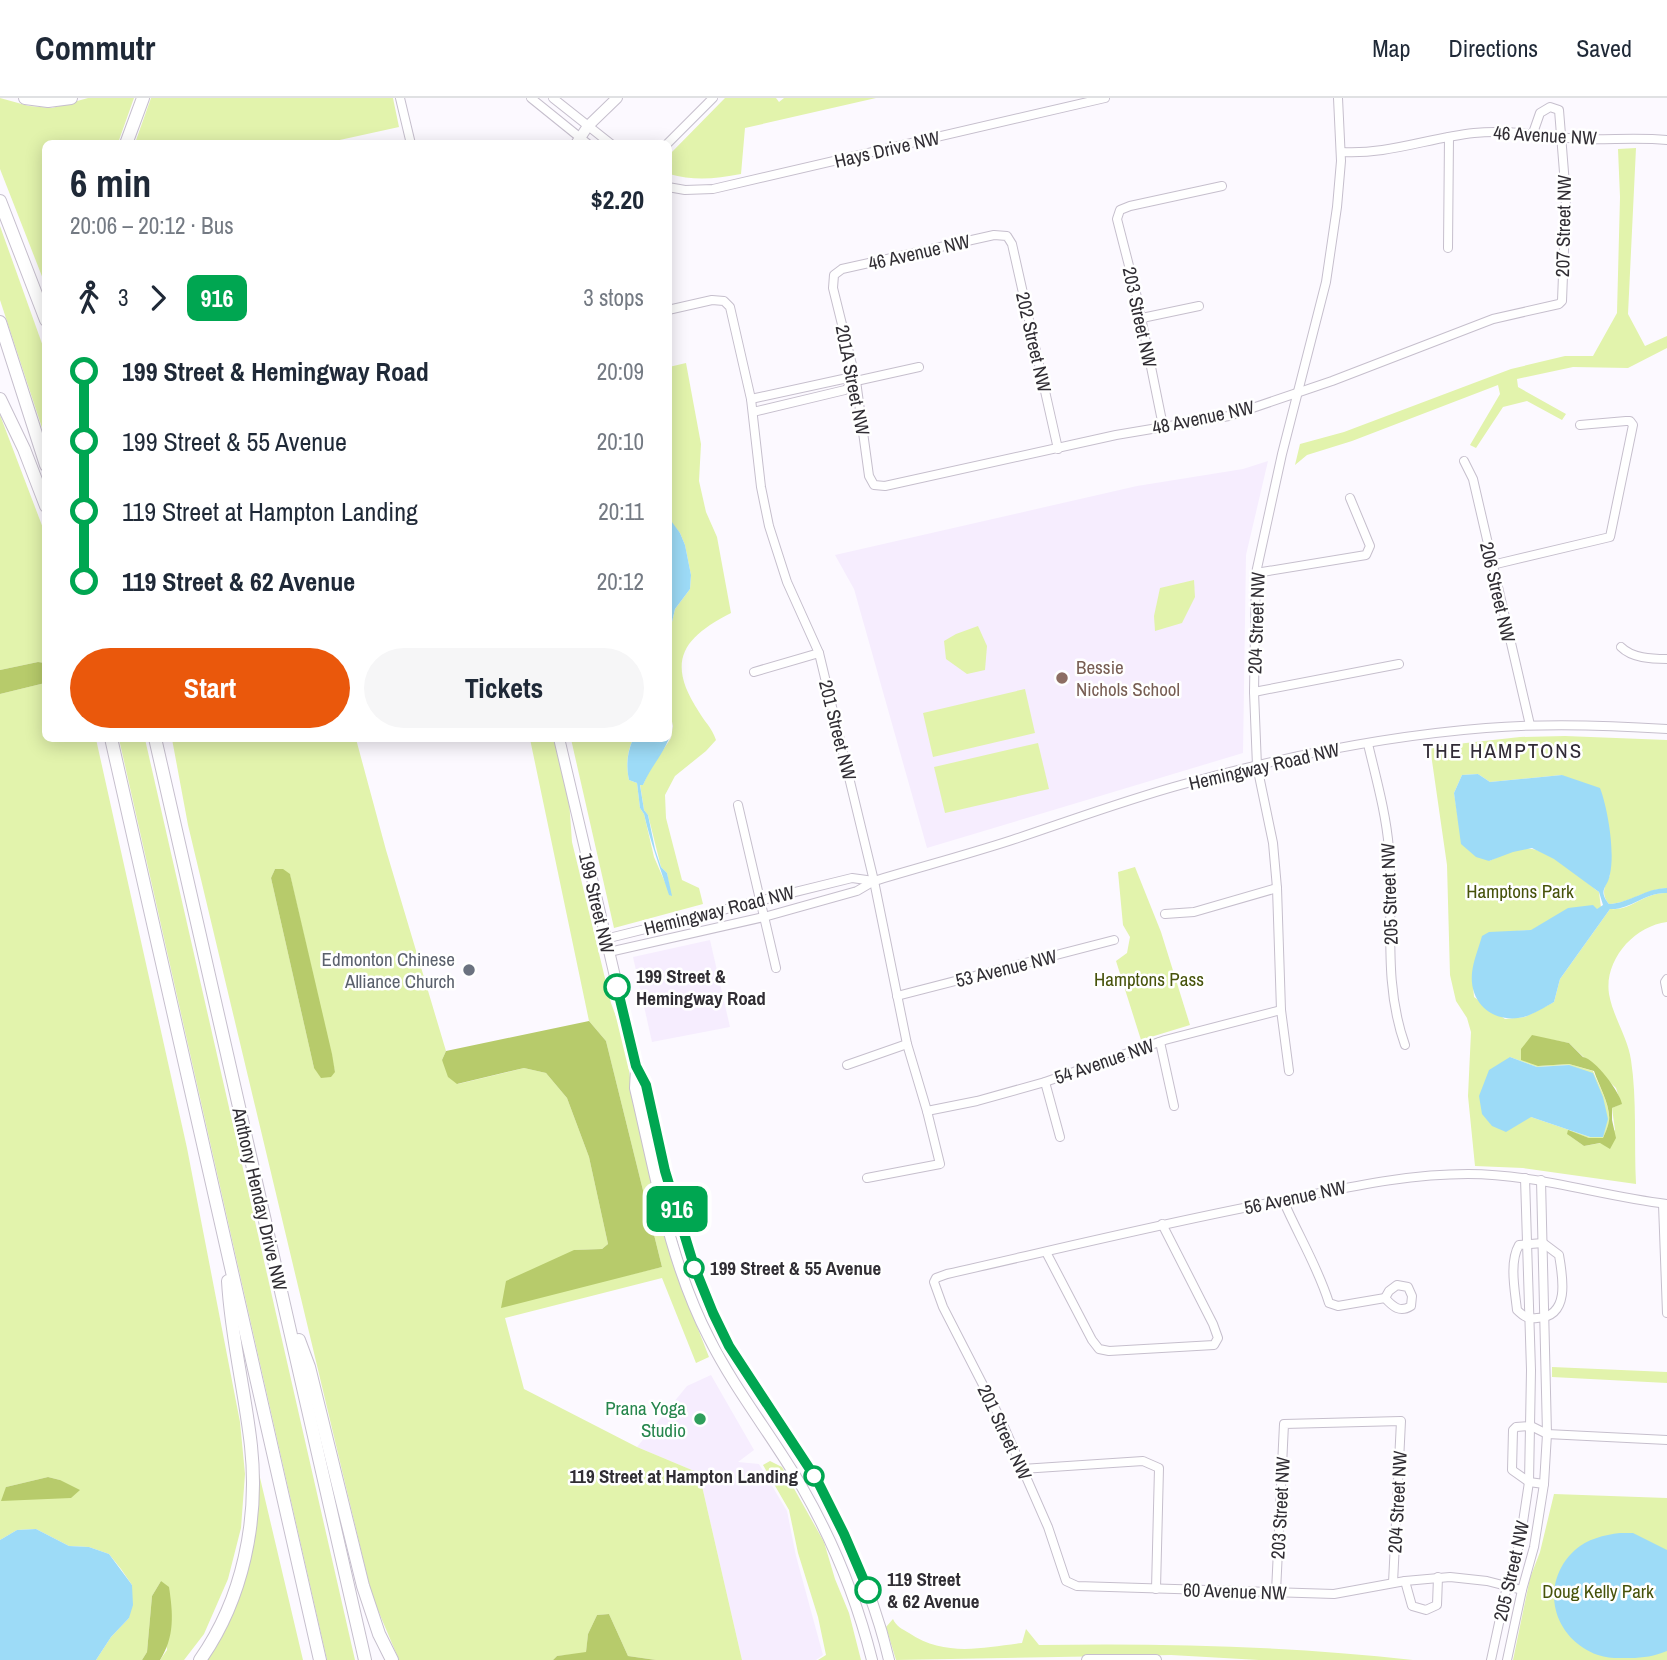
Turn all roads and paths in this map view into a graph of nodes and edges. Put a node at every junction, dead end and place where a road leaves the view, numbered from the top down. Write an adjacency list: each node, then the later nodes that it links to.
1 (25, 98): 2 (highway)
2 (71, 98)
3 (143, 98): 15 (highway)
4 (400, 98): 16 (street)
5 (531, 98): 17 (street)
6 (553, 98): 11 (street)
7 (617, 98): 11 (main road)
8 (713, 98): 20 (street)
9 (1105, 98): 24 (street, Hays Drive NW)
10 (1338, 98): 22 (street, 204 Street NW)
11 (589, 127): 18 (main road); 19 (street)
12 (1533, 133): 13 (street, 46 Avenue NW); 14 (street, 46 Avenue NW); 14 (street, 207 Street NW)
13 (1449, 136): 22 (street, 46 Avenue NW); 27 (street)
14 (1561, 137): 21 (street, 46 Avenue NW); 29 (street, 207 Street NW)
15 (127, 140)
16 (410, 140)
17 (580, 140)
18 (583, 140)
19 (606, 140)
20 (671, 140)
21 (1667, 140)
22 (1341, 152): 37 (street, 204 Street NW)
23 (1222, 186): 33 (street, 203 Street NW)
24 (672, 188)
25 (0, 201): 32 (highway)
26 (1007, 236): 28 (street, 46 Avenue NW); 43 (street, 202 Street NW)
27 (1448, 248)
28 (834, 275): 36 (street, 201A Street NW)
29 (1562, 301): 37 (street, 48 Avenue NW)
30 (1199, 306): 33 (street)
31 (672, 309): 39 (street, 201 Street NW)
32 (42, 310)
33 (1142, 318): 42 (street, 203 Street NW)
34 (0, 322): 44 (highway)
35 (919, 367): 36 (street)
36 (856, 381): 39 (street); 40 (street); 46 (street, 201A Street NW)
37 (1299, 391): 42 (street, 48 Avenue NW); 50 (street, 204 Street NW)
38 (0, 399): 47 (highway)
39 (751, 399): 40 (street, 201 Street NW)
40 (753, 412): 52 (street, 201 Street NW)
41 (1580, 425): 49 (street)
42 (1163, 426): 43 (street, 48 Avenue NW)
43 (1058, 449): 46 (street, 48 Avenue NW)
44 (42, 453)
45 (1464, 461): 49 (street, 206 Street NW)
46 (874, 485)
47 (42, 496)
48 (1350, 498): 50 (street)
49 (1492, 565): 57 (street, 206 Street NW)
50 (1256, 573): 56 (street, 204 Street NW)
51 (1620, 646): 53 (street)
52 (819, 653): 55 (street); 65 (street, 201 Street NW)
53 (1667, 659)
54 (1399, 664): 56 (street)
55 (754, 672)
56 (1254, 692): 63 (street, 204 Street NW)
57 (1530, 725): 58 (street, Hemingway Road NW); 62 (street, Hemingway Road NW)
58 (1667, 729)
59 (112, 742): 94 (highway)
60 (156, 742): 99 (highway, Anthony Henday Drive NW)
61 (560, 742): 70 (main road, 199 Street NW)
62 (1368, 744): 63 (street, Hemingway Road NW); 80 (street, 205 Street NW)
63 (1257, 766): 65 (street, Hemingway Road NW); 66 (street, 204 Street NW)
64 (738, 805): 67 (street)
65 (874, 881): 67 (street, Hemingway Road NW); 69 (street, Hemingway Road NW); 76 (street, 201 Street NW)
66 (1277, 888): 68 (street); 77 (street, 204 Street NW)
67 (760, 900): 69 (street); 70 (street, Hemingway Road NW)
68 (1165, 914)
69 (764, 917): 72 (street, Hemingway Road NW); 73 (street)
70 (606, 939): 72 (main road, 199 Street NW)
71 (1114, 940): 76 (street, 53 Avenue NW)
72 (609, 952): 82 (main road, 199 Street NW)
73 (776, 968)
74 (1667, 979): 75 (street)
75 (1667, 992)
76 (897, 996): 79 (street, 201 Street NW)
77 (1281, 1010): 78 (street, 54 Avenue NW); 83 (street, 204 Street NW)
78 (1160, 1042): 84 (street, 54 Avenue NW); 85 (street)
79 (907, 1044): 81 (street); 86 (street, 201 Street NW)
80 (1405, 1045)
81 (847, 1065)
82 (636, 1066): 123 (main road, 199 Street NW); 124 (main road, 199 Street NW)
83 (1289, 1071)
84 (1045, 1082): 86 (street, 54 Avenue NW); 87 (street)
85 (1174, 1106)
86 (927, 1111): 88 (street, 201 Street NW)
87 (1060, 1137)
88 (867, 1178)
89 (1525, 1178): 90 (street, 56 Avenue NW); 91 (street, 56 Avenue NW); 96 (street, 205 Street NW)
90 (1541, 1180): 92 (street, 56 Avenue NW); 95 (street, 205 Street NW)
91 (1283, 1200): 93 (street, 56 Avenue NW); 100 (street)
92 (1665, 1204): 101 (street)
93 (1162, 1224): 97 (street, 56 Avenue NW); 97 (street)
94 (225, 1243): 119 (highway); 120 (highway)
95 (1544, 1244): 96 (street); 102 (street, 205 Street NW); 102 (street, 205 Street NW)
96 (1528, 1245): 103 (street, 205 Street NW); 103 (street, 205 Street NW)
97 (1046, 1252): 98 (street, 56 Avenue NW)
98 (934, 1287): 108 (street, 201 Street NW)
99 (282, 1297): 121 (highway, Anthony Henday Drive NW); 122 (highway)
100 (1384, 1298)
101 (1667, 1313)
102 (1546, 1318): 103 (street); 106 (street, 205 Street NW)
103 (1530, 1319): 105 (street, 205 Street NW)
104 (1401, 1422): 114 (street, 204 Street NW); 118 (street, 203 Street NW)
105 (1531, 1426): 106 (street); 109 (street, 205 Street NW); 109 (street)
106 (1547, 1434): 107 (street); 110 (street, 205 Street NW)
107 (1667, 1440)
108 (1022, 1469): 112 (street, 201 Street NW); 116 (street)
109 (1529, 1482): 110 (street); 115 (street, 205 Street NW)
110 (1544, 1484): 117 (street, 205 Street NW)
111 (1438, 1577): 113 (street, 60 Avenue NW); 113 (street); 115 (street, 60 Avenue NW)
112 (1066, 1581): 116 (street, 60 Avenue NW)
113 (1405, 1581): 114 (street, 60 Avenue NW)
114 (1393, 1583): 118 (street, 60 Avenue NW)
115 (1507, 1586): 117 (street, 60 Avenue NW); 127 (street, 205 Street NW)
116 (1156, 1589): 118 (street, 60 Avenue NW)
117 (1522, 1590): 128 (street, 205 Street NW)
118 (1276, 1592)
119 (200, 1660)
120 (320, 1660)
121 (365, 1660)
122 (391, 1660)
123 (872, 1660)
124 (888, 1660)
125 (1087, 1660): 126 (main road)
126 (1156, 1660)
127 (1491, 1660)
128 (1507, 1660)

